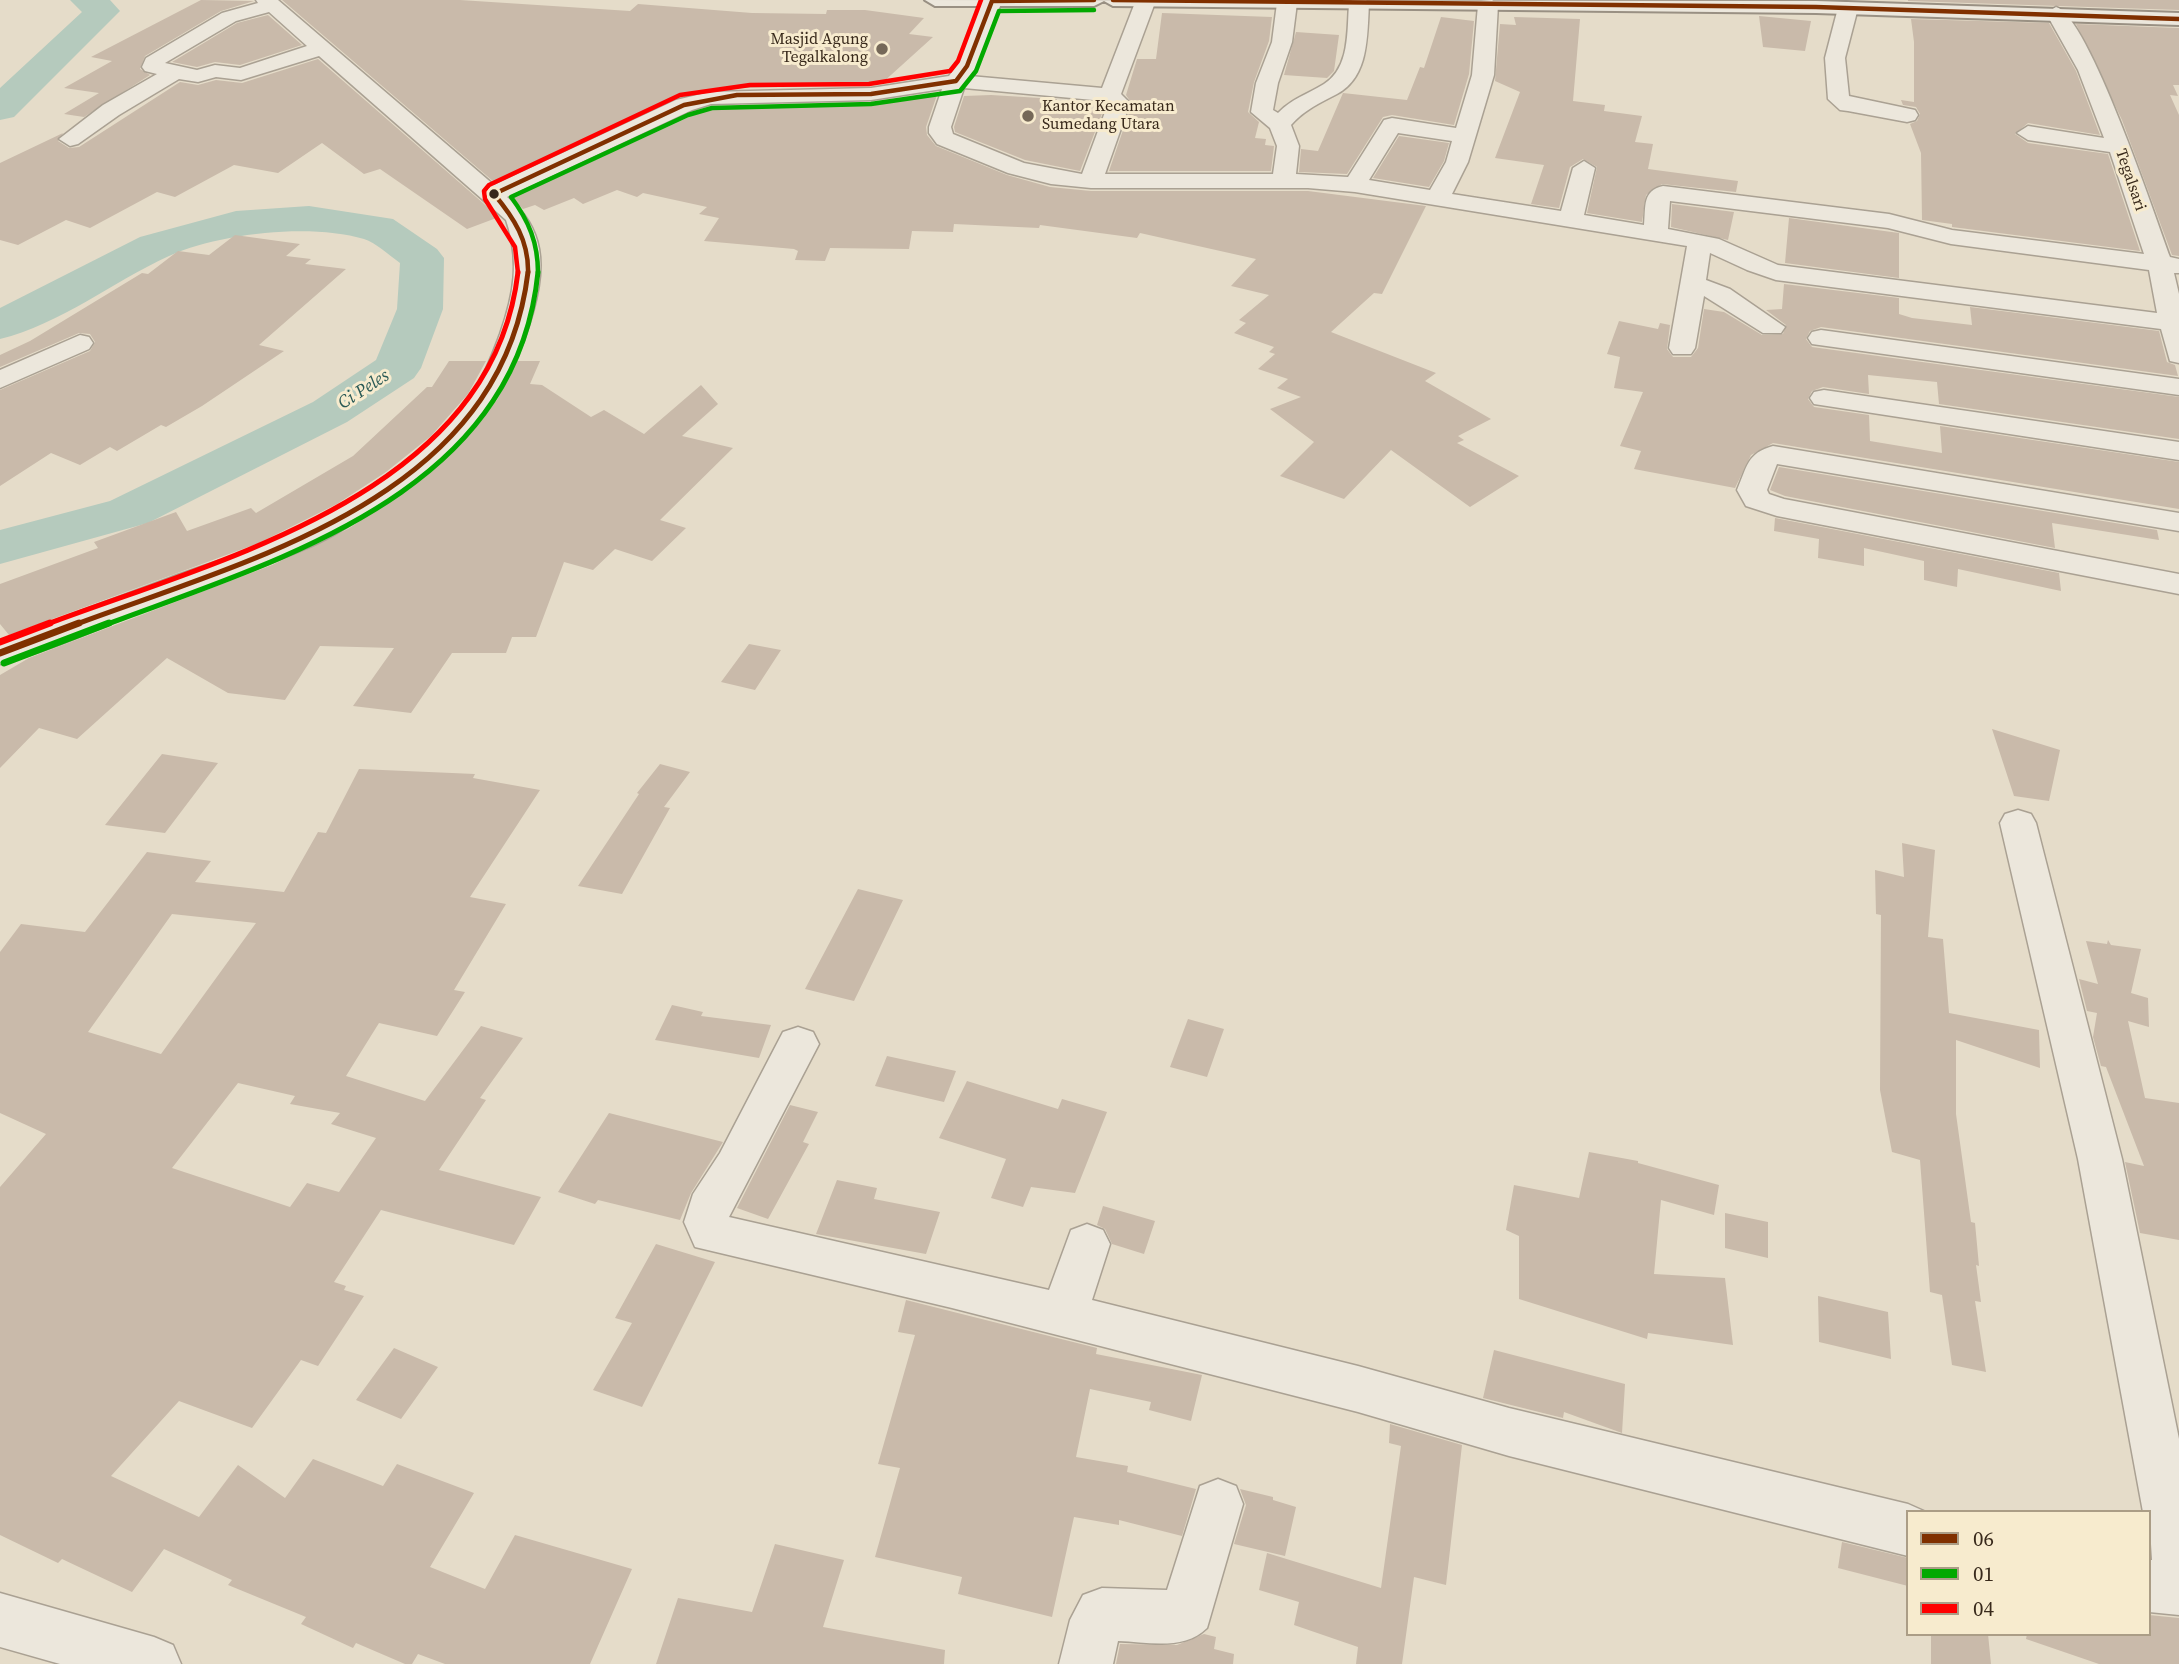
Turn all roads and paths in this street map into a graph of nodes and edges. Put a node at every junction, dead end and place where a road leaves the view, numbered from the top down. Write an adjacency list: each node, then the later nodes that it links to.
1 (935, 0): 5 (main road)
2 (1094, 0): 5 (main road)
3 (1113, 0): 4 (main road)
4 (1146, 0): 7 (main road); 17 (street)
5 (992, 1): 16 (street)
6 (268, 3): 14 (street); 15 (street)
7 (1287, 3): 10 (main road); 19 (street)
8 (1481, 3): 9 (main road); 10 (main road); 21 (street)
9 (1724, 3): 11 (main road)
10 (1359, 4): 19 (street)
11 (1848, 8): 12 (main road); 18 (street)
12 (2056, 13): 13 (main road); 23 (street, Tegalsari)
13 (2179, 19)
14 (323, 48): 15 (street); 28 (street)
15 (176, 72): 22 (street)
16 (956, 81): 17 (street); 25 (street); 28 (street)
17 (1111, 95): 25 (street)
18 (1907, 115)
19 (1280, 125): 26 (street)
20 (2028, 133): 23 (street)
21 (1465, 136): 27 (street); 29 (street)
22 (70, 139)
23 (2119, 147): 33 (street, Tegalsari)
24 (1584, 168): 30 (street)
25 (1091, 180): 26 (street)
26 (1284, 181): 27 (street)
27 (1355, 186): 29 (street)
28 (494, 194): 47 (street)
29 (1438, 198): 30 (street)
30 (1570, 222): 31 (street)
31 (1656, 235): 32 (street); 33 (street)
32 (1700, 241): 34 (street); 35 (street)
33 (2169, 265): 35 (street, Tegalsari)
34 (1694, 284): 36 (street); 39 (street)
35 (2175, 324): 40 (street, Tegalsari)
36 (1772, 327)
37 (1821, 338): 42 (street)
38 (80, 343): 41 (street)
39 (1682, 348)
40 (2179, 355)
41 (0, 380)
42 (2179, 387)
43 (1824, 398): 44 (street)
44 (2179, 451)
45 (2179, 522): 46 (street)
46 (2179, 584)
47 (0, 653)
48 (2018, 823): 54 (street)
49 (798, 1044): 51 (street)
50 (1087, 1244): 51 (street)
51 (1063, 1316): 53 (street)
52 (1219, 1504): 59 (street)
53 (1906, 1529)
54 (2179, 1566)
55 (2151, 1586): 56 (street)
56 (2179, 1589)
57 (0, 1619): 58 (street)
58 (130, 1660)
59 (1086, 1664)

